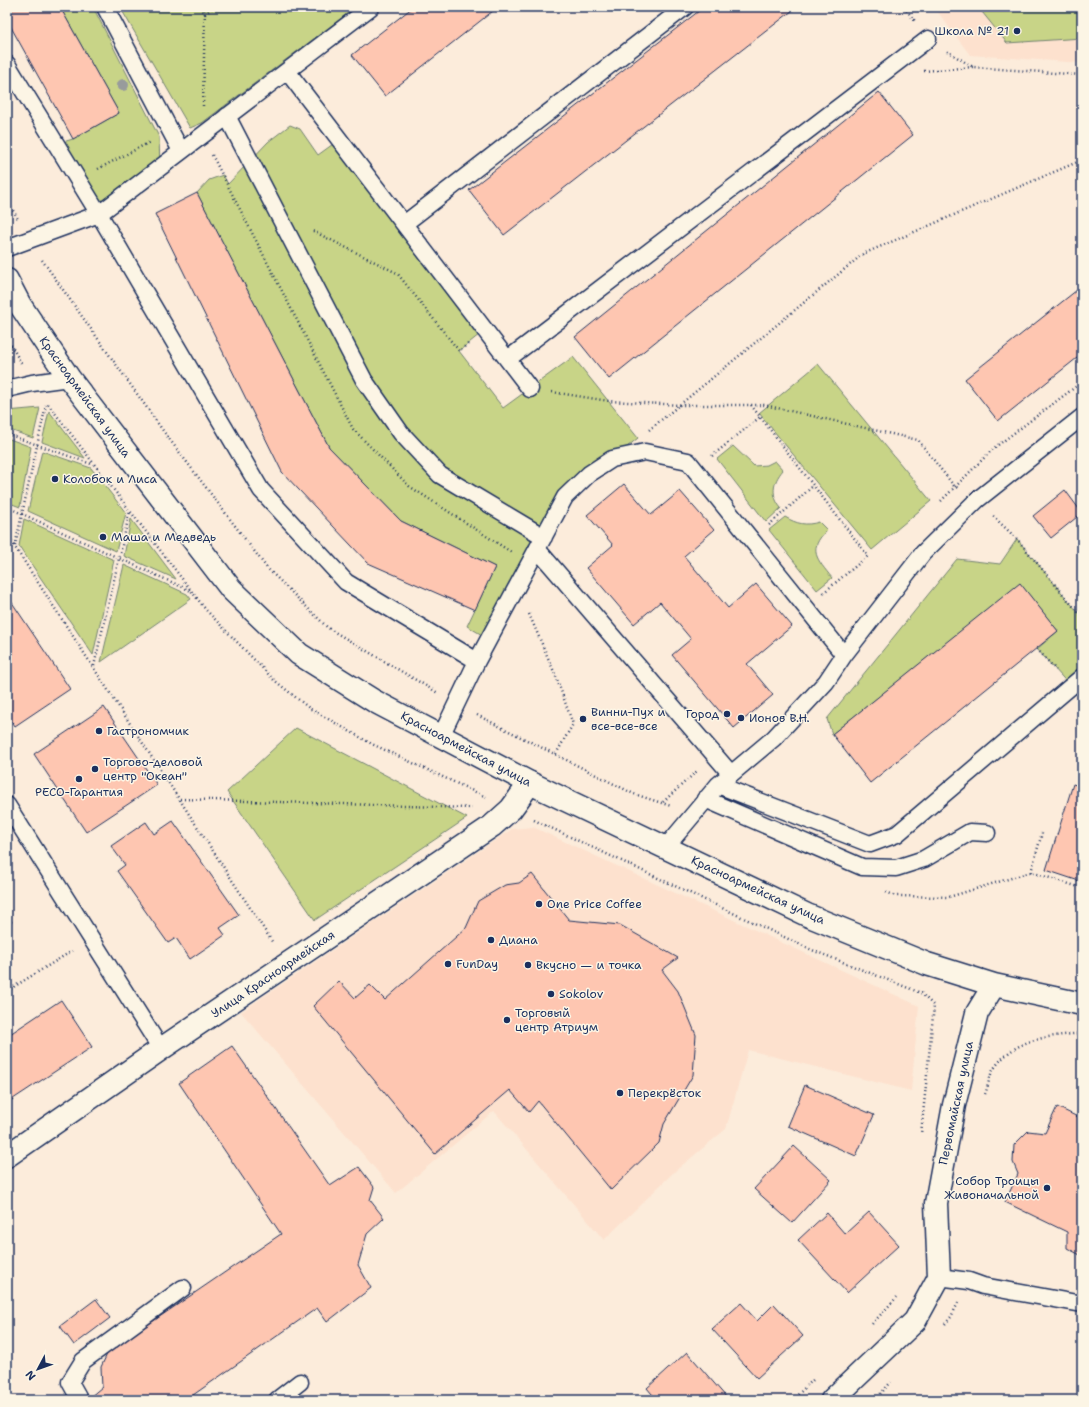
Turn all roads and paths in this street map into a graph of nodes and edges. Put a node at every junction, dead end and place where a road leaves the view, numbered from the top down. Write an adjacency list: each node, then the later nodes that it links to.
1 (105, 7): 12 (lane)
2 (201, 7): 3 (path)
3 (214, 7)
4 (371, 7): 9 (lane)
5 (685, 7): 17 (lane)
6 (904, 7): 7 (path)
7 (928, 39): 10 (path); 23 (lane)
8 (7, 64): 15 (lane)
9 (287, 71): 11 (lane); 17 (lane)
10 (1082, 75)
11 (227, 116): 13 (lane); 44 (lane)
12 (170, 131): 13 (lane); 15 (path)
13 (181, 151): 16 (lane)
14 (1082, 160): 28 (path)
15 (78, 179): 16 (lane)
16 (99, 214): 19 (lane); 53 (lane)
17 (404, 224): 21 (lane)
18 (312, 230): 21 (path)
19 (7, 248)
20 (7, 280): 24 (main road, Красноармейская улица)
21 (485, 330): 23 (lane)
22 (7, 338): 25 (path)
23 (508, 359): 27 (lane)
24 (69, 378): 25 (lane); 56 (main road, Красноармейская улица)
25 (32, 383): 26 (lane)
26 (7, 389)
27 (530, 389): 28 (path)
28 (680, 405): 29 (path); 32 (path)
29 (751, 405): 30 (path); 38 (path)
30 (760, 417): 36 (path); 37 (path)
31 (1082, 417): 38 (lane)
32 (644, 433)
33 (7, 434): 34 (path)
34 (37, 445): 35 (path); 35 (path); 41 (path)
35 (94, 465): 40 (path)
36 (695, 470): 43 (lane); 44 (lane)
37 (813, 486): 43 (path); 49 (path)
38 (977, 500): 50 (path); 52 (lane)
39 (7, 507): 41 (path)
40 (130, 511): 46 (path); 48 (path)
41 (22, 514): 45 (path); 46 (path)
42 (7, 535): 45 (path)
43 (751, 540): 49 (lane)
44 (540, 543): 47 (lane); 58 (lane)
45 (15, 546): 54 (path)
46 (119, 558): 48 (path); 54 (path)
47 (517, 587): 53 (lane); 57 (path)
48 (191, 591): 64 (path)
49 (806, 607): 52 (lane)
50 (1082, 617)
51 (1037, 649): 55 (path)
52 (844, 655): 58 (lane)
53 (477, 660): 56 (lane)
54 (94, 667): 62 (path)
55 (1076, 682): 60 (lane)
56 (441, 736): 59 (main road, Красноармейская улица)
57 (556, 754)
58 (731, 774): 60 (lane)
59 (530, 783): 64 (main road, Улица Красноармейская); 67 (main road, Красноармейская улица)
60 (718, 785): 61 (lane)
61 (705, 799): 65 (lane); 67 (lane)
62 (180, 800): 64 (path); 72 (path)
63 (7, 805): 71 (lane)
64 (511, 809): 72 (main road, Улица Красноармейская); 79 (path)
65 (987, 833)
66 (1042, 833): 68 (path)
67 (666, 847): 73 (main road, Красноармейская улица)
68 (1031, 872): 69 (path); 70 (path)
69 (1082, 888)
70 (949, 897)
71 (92, 939): 74 (path); 77 (lane)
72 (287, 965): 77 (main road, Улица Красноармейская)
73 (994, 985): 75 (main road, Красноармейская улица); 81 (main road, Первомайская улица)
74 (7, 991)
75 (1082, 1004)
76 (1082, 1034): 78 (path)
77 (161, 1049): 80 (main road, Улица Красноармейская)
78 (984, 1097)
79 (921, 1139)
80 (7, 1156)
81 (939, 1277): 84 (lane); 91 (main road)
82 (183, 1288): 88 (lane)
83 (900, 1293): 85 (path)
84 (1082, 1304)
85 (869, 1326)
86 (814, 1379): 90 (path)
87 (300, 1382): 89 (lane)
88 (80, 1400)
89 (277, 1400)
90 (792, 1400)
91 (832, 1400)

